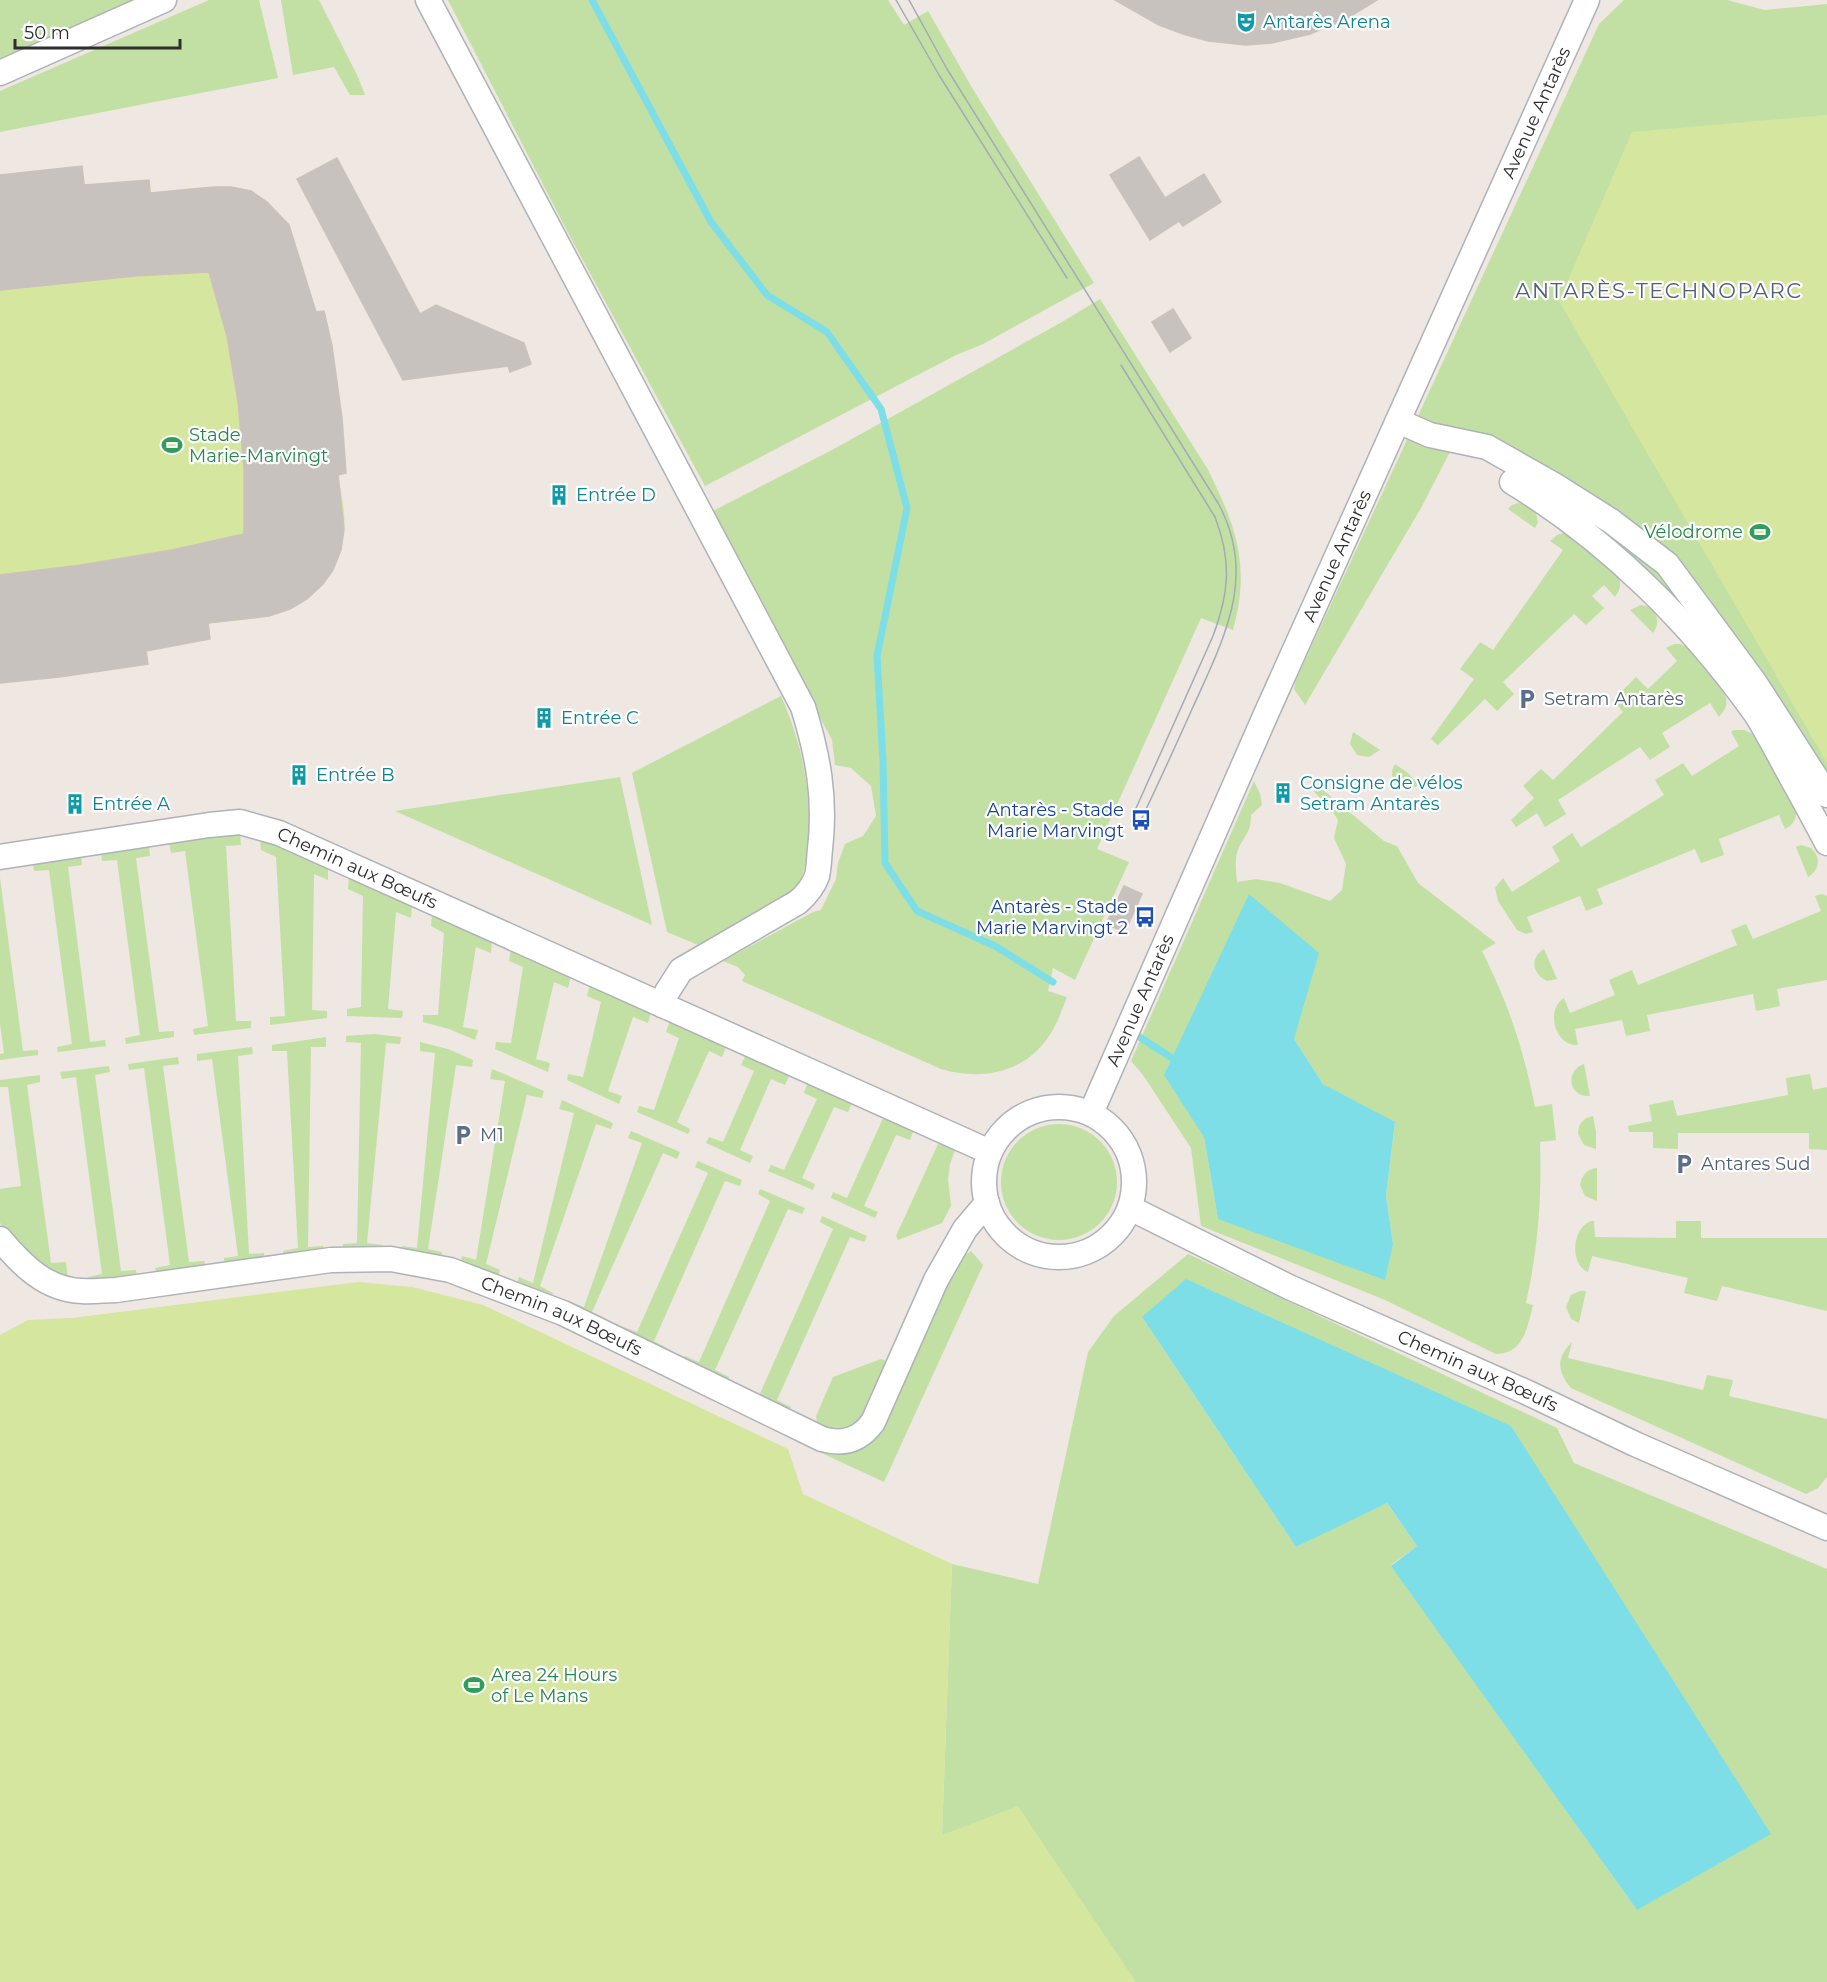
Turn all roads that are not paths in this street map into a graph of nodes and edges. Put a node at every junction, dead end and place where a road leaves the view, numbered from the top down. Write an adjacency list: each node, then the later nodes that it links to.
1 (164, 0): 4 (street)
2 (428, 0): 10 (street)
3 (1587, 0): 5 (street, Avenue Antarès)
4 (0, 73)
5 (1398, 421): 7 (street); 11 (street, Avenue Antarès)
6 (1512, 482): 8 (street)
7 (1827, 795)
8 (1827, 843)
9 (0, 857): 10 (street, Chemin aux Bœufs)
10 (662, 1005): 12 (street, Chemin aux Bœufs)
11 (1091, 1113): 12 (street); 14 (street)
12 (990, 1152): 13 (street)
13 (987, 1203): 14 (street); 15 (street, Chemin aux Bœufs)
14 (1130, 1208): 16 (street, Chemin aux Bœufs)
15 (0, 1239)
16 (1826, 1525)

